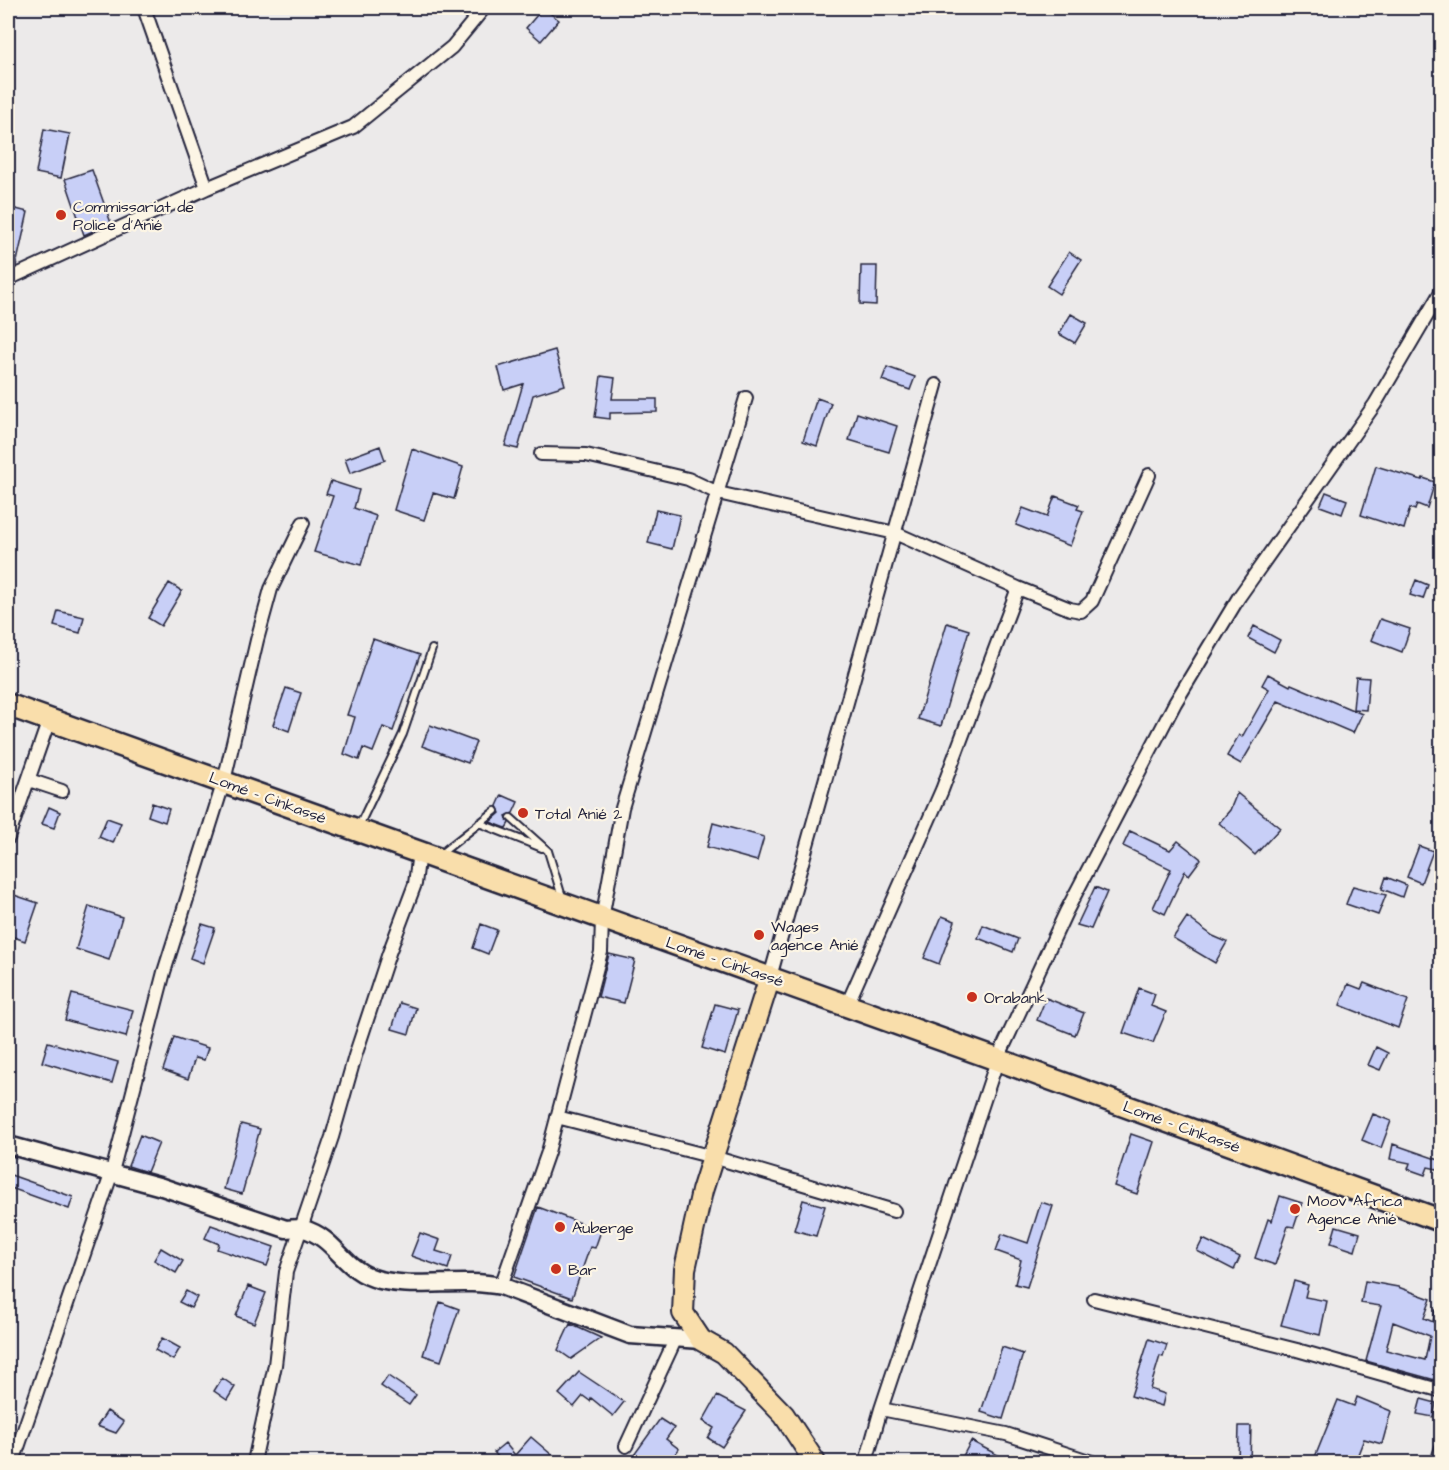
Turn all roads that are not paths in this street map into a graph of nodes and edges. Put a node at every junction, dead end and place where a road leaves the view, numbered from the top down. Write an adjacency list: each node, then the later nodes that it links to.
1 (144, 8): 3 (street)
2 (484, 8): 3 (street)
3 (207, 188): 4 (street)
4 (8, 279)
5 (1442, 290): 31 (street)
6 (936, 385): 12 (street)
7 (746, 398): 10 (street)
8 (541, 454): 10 (street)
9 (1149, 475): 13 (street)
10 (718, 493): 12 (street); 28 (street)
11 (303, 523): 18 (street)
12 (895, 533): 13 (street); 29 (street)
13 (1018, 588): 30 (street)
14 (432, 649): 23 (lane)
15 (8, 705): 16 (highway, Lomé - Cinkassé)
16 (49, 720): 17 (street); 18 (highway, Lomé - Cinkassé)
17 (29, 780): 19 (street); 24 (street)
18 (224, 781): 23 (highway, Lomé - Cinkassé); 35 (street)
19 (62, 791)
20 (495, 811): 22 (lane)
21 (511, 818): 25 (lane)
22 (480, 823): 25 (lane); 26 (lane)
23 (358, 830): 26 (highway, Lomé - Cinkassé)
24 (8, 838)
25 (548, 851): 27 (lane)
26 (428, 855): 27 (highway, Lomé - Cinkassé); 38 (street)
27 (566, 906): 28 (highway, Lomé - Cinkassé)
28 (602, 919): 29 (highway, Lomé - Cinkassé); 32 (street)
29 (770, 977): 30 (highway, Lomé - Cinkassé); 34 (main road)
30 (847, 1005): 31 (highway, Lomé - Cinkassé)
31 (998, 1058): 37 (highway, Lomé - Cinkassé); 44 (street)
32 (557, 1117): 34 (street); 39 (street)
33 (8, 1145): 35 (street)
34 (713, 1157): 36 (street); 42 (main road)
35 (112, 1172): 38 (street); 47 (street)
36 (894, 1211)
37 (1442, 1221)
38 (301, 1228): 39 (street); 48 (street)
39 (501, 1286): 41 (street)
40 (1094, 1299): 43 (street)
41 (675, 1338): 42 (street); 45 (street)
42 (701, 1340): 49 (main road)
43 (1442, 1391)
44 (881, 1409): 50 (street); 51 (street)
45 (626, 1446)
46 (1442, 1447): 52 (street)
47 (13, 1462)
48 (254, 1462)
49 (816, 1462)
50 (866, 1462)
51 (1092, 1462)
52 (1437, 1462)

